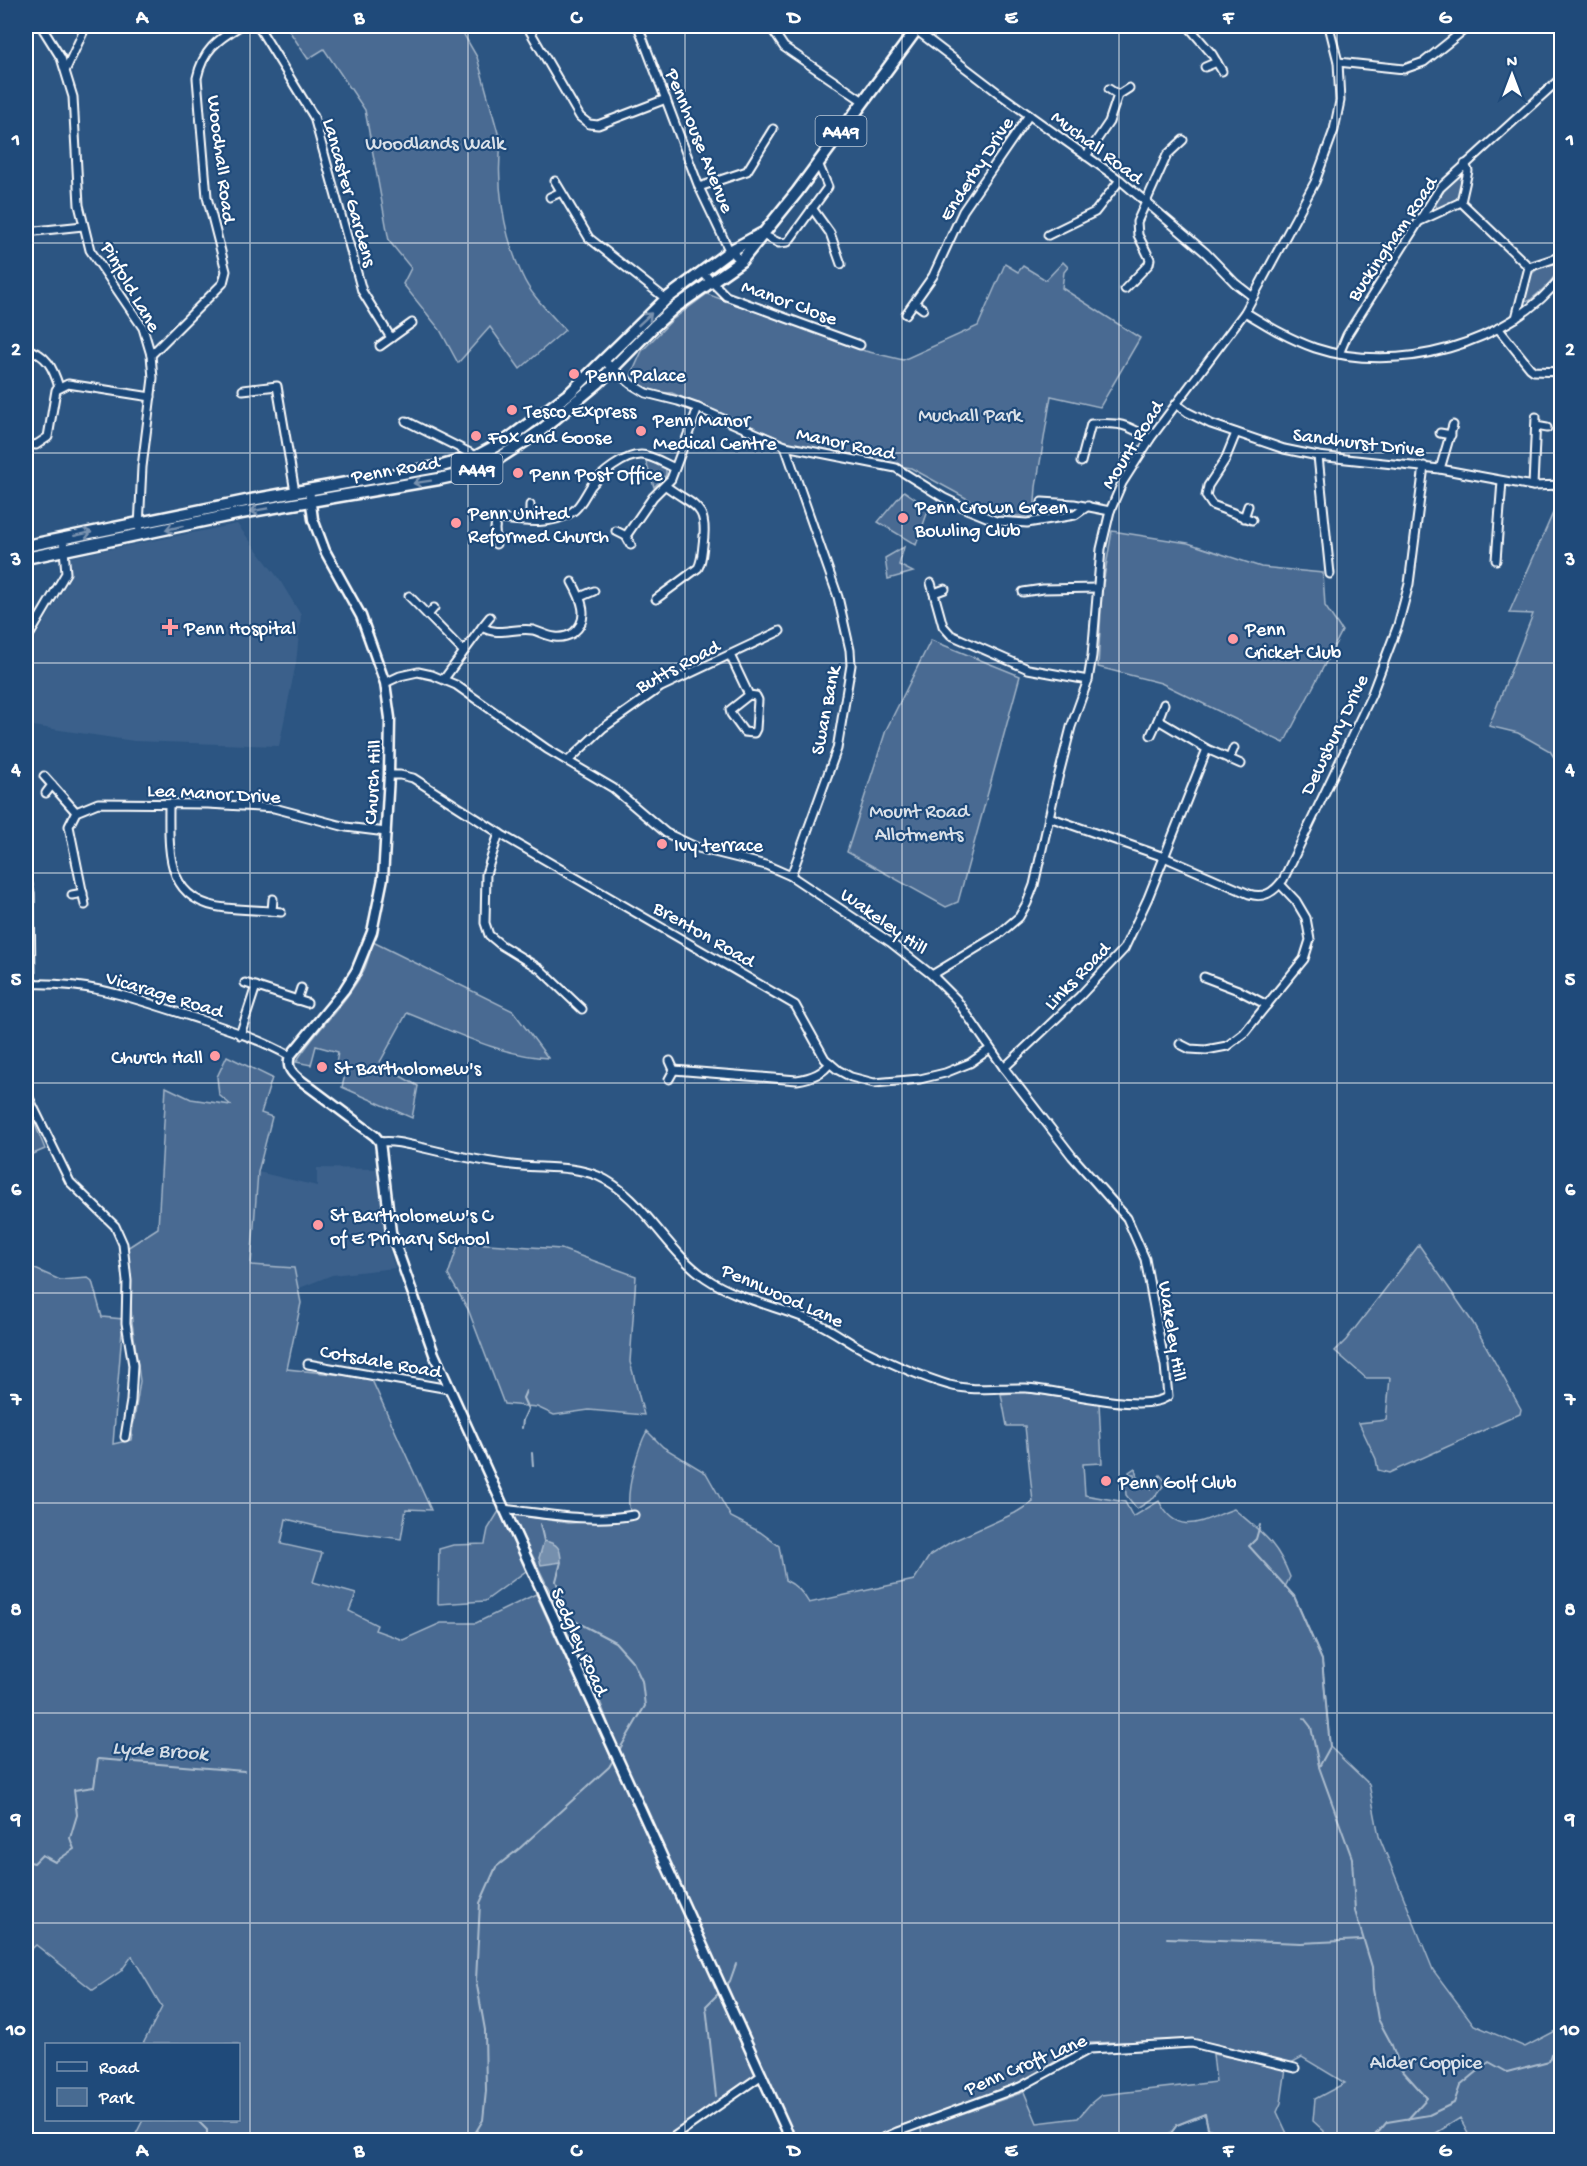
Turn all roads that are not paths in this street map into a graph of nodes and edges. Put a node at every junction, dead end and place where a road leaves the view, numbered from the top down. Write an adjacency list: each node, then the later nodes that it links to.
1 (41, 26): 15 (street, Pinfold Lane)
2 (86, 26): 15 (street)
3 (240, 26): 65 (street, Woodhall Road)
4 (258, 26): 60 (street, Lancaster Gardens)
5 (527, 26): 21 (street)
6 (638, 26): 21 (street, Pennhouse Avenue)
7 (771, 26): 22 (street)
8 (1188, 26): 12 (street)
9 (1329, 26): 13 (street, Mount Road)
10 (1469, 26): 13 (street)
11 (917, 28): 22 (highway, Penn Road / A449); 23 (street, Muchall Road)
12 (1217, 62): 14 (street); 16 (street)
13 (1338, 62): 51 (street, Mount Road)
14 (1205, 67)
15 (66, 69): 38 (street, Pinfold Lane)
16 (1222, 71)
17 (1562, 76): 28 (street, Buckingham Road)
18 (1129, 88): 20 (street)
19 (1109, 89): 20 (street)
20 (1118, 95): 26 (street)
21 (666, 99): 31 (street, Pennhouse Avenue)
22 (863, 101): 27 (highway, Penn Road / A449)
23 (1029, 115): 26 (street, Muchall Road); 53 (street, Enderby Drive)
24 (773, 129): 31 (street)
25 (1183, 140): 35 (street)
26 (1086, 156): 29 (street, Muchall Road)
27 (818, 163): 36 (street); 40 (highway, Penn Road / A449)
28 (1465, 164): 34 (street); 37 (street, Buckingham Road)
29 (1120, 180): 35 (street, Muchall Road); 41 (street)
30 (555, 182): 32 (street)
31 (699, 187): 42 (street, Pennhouse Avenue)
32 (561, 192): 33 (street); 52 (street)
33 (550, 196)
34 (1461, 202): 37 (street); 46 (street)
35 (1146, 204): 50 (street); 51 (street, Muchall Road)
36 (812, 208): 40 (street); 45 (street)
37 (1420, 221): 64 (street, Buckingham Road)
38 (83, 226): 39 (street); 65 (street, Pinfold Lane)
39 (26, 232)
40 (761, 234): 42 (highway, Penn Road / A449); 44 (highway, Penn Road / A449)
41 (1048, 235)
42 (730, 251): 44 (street, Pennhouse Avenue); 47 (highway, Penn Road / A449)
43 (1562, 256): 46 (street)
44 (741, 261): 49 (highway, Penn Road / A449)
45 (841, 264)
46 (1529, 267): 57 (street)
47 (702, 272): 49 (street, Manor Close); 52 (highway, Penn Road / A449)
48 (1562, 276): 57 (street)
49 (712, 283): 61 (street, Manor Close); 67 (highway, Penn Road / A449)
50 (1125, 289)
51 (1253, 297): 55 (street, Mount Road)
52 (666, 299): 66 (highway, Penn Road / A449, one-way to 52)
53 (915, 303): 54 (street); 56 (street, Enderby Drive)
54 (923, 309)
55 (1245, 312): 64 (street); 72 (street, Mount Road)
56 (906, 314)
57 (1516, 318): 59 (street)
58 (412, 323): 60 (street)
59 (1498, 328): 64 (street); 68 (street)
60 (391, 338): 62 (street)
61 (860, 345)
62 (380, 346)
63 (26, 349): 69 (street)
64 (1339, 354)
65 (151, 356): 71 (street, Pinfold Lane)
66 (603, 360): 67 (street, Manor Road); 85 (highway, Penn Road / A449)
67 (613, 368): 73 (street, Manor Road); 96 (highway, Penn Road / A449, one-way to 96)
68 (1562, 372)
69 (59, 387): 71 (street); 83 (street)
70 (243, 390): 95 (street)
71 (151, 397): 105 (street, Pinfold Lane)
72 (1176, 404): 79 (street, Sandhurst Drive); 82 (street, Mount Road)
73 (698, 408): 84 (street, Manor Road); 89 (street)
74 (1536, 417): 77 (street)
75 (406, 421): 85 (street)
76 (1453, 425): 81 (street, Sandhurst Drive)
77 (1536, 426): 78 (street); 94 (street)
78 (1547, 428)
79 (1236, 433): 86 (street, Sandhurst Drive); 100 (street)
80 (1440, 433): 81 (street, Sandhurst Drive)
81 (1451, 435): 90 (street, Sandhurst Drive)
82 (1150, 439): 87 (street); 102 (street, Mount Road)
83 (26, 444)
84 (785, 446): 103 (street, Manor Road); 158 (street, Swan Bank)
85 (477, 456): 96 (highway, Penn Road / A449)
86 (1318, 456): 88 (street, Sandhurst Drive); 116 (street)
87 (1081, 462)
88 (1424, 466): 90 (street, Sandhurst Drive); 159 (street, Dewsbury Drive)
89 (675, 468): 93 (street); 104 (street)
90 (1440, 469): 91 (street)
91 (1502, 481): 94 (street); 115 (street)
92 (1562, 485): 94 (street)
93 (666, 486): 108 (street); 126 (street)
94 (1533, 486)
95 (295, 492): 96 (highway, Penn Road / A449); 105 (highway, Penn Road / A449)
96 (310, 495): 107 (highway, Penn Road / A449, one-way to 107); 137 (street, Church Hill)
97 (1042, 502): 98 (street)
98 (1062, 503): 101 (street); 103 (street)
99 (530, 505): 104 (street)
100 (1248, 506)
101 (1088, 507): 102 (street); 103 (street, Manor Road)
102 (1110, 511): 119 (street, Mount Road)
103 (1061, 517)
104 (530, 521): 110 (street)
105 (139, 523): 107 (street, Pinfold Lane); 109 (highway, Penn Road / A449, one-way to 105)
106 (616, 531): 108 (street)
107 (141, 535): 113 (highway, Penn Road / A449)
108 (626, 536): 111 (street)
109 (63, 538): 112 (highway, Penn Road / A449); 113 (street)
110 (496, 544)
111 (631, 545)
112 (26, 546)
113 (65, 550): 114 (highway, Penn Road / A449); 132 (street)
114 (26, 558)
115 (1496, 560)
116 (1330, 574)
117 (572, 582): 125 (street)
118 (931, 583): 123 (street)
119 (1098, 588): 122 (street); 136 (street, Mount Road)
120 (945, 590): 123 (street)
121 (594, 591): 125 (street)
122 (1023, 592)
123 (934, 594): 136 (street)
124 (409, 596): 128 (street)
125 (580, 597): 130 (street)
126 (656, 599)
127 (434, 608): 128 (street)
128 (428, 615): 133 (street)
129 (490, 617): 130 (street)
130 (482, 627): 133 (street)
131 (780, 631): 134 (street, Butts Road)
132 (26, 640)
133 (462, 651): 135 (street)
134 (730, 655): 138 (street); 145 (street, Butts Road)
135 (444, 679): 137 (street, Wakeley Hill); 145 (street, Wakeley Hill)
136 (1088, 680): 153 (street, Mount Road)
137 (385, 682): 147 (street, Church Hill)
138 (749, 694): 138 (street)
139 (1164, 704): 140 (street)
140 (1158, 720): 141 (street); 143 (street)
141 (1151, 735)
142 (1234, 748): 144 (street)
143 (1207, 749): 144 (street); 156 (street, Links Road)
144 (1229, 759): 146 (street)
145 (568, 760): 158 (street, Wakeley Hill)
146 (1241, 764)
147 (389, 775): 154 (street, Church Hill); 155 (street, Brenton Road)
148 (44, 776): 149 (street)
149 (52, 785): 150 (street); 152 (street)
150 (46, 793)
151 (169, 804): 152 (street, Lea Manor Drive); 154 (street, Lea Manor Drive); 164 (street)
152 (76, 812): 160 (street)
153 (1049, 817): 156 (street); 166 (street, Mount Road)
154 (386, 832): 179 (street, Church Hill)
155 (499, 833): 175 (street); 181 (street, Brenton Road)
156 (1164, 857): 159 (street); 182 (street, Links Road)
157 (26, 876): 169 (street)
158 (790, 876): 166 (street, Wakeley Hill)
159 (1280, 884): 174 (street)
160 (83, 893): 161 (street); 163 (street)
161 (72, 895)
162 (273, 899): 164 (street)
163 (86, 905)
164 (272, 911): 165 (street)
165 (281, 912)
166 (932, 975): 178 (street, Wakeley Hill)
167 (1204, 977): 174 (street)
168 (246, 983): 170 (street)
169 (28, 984): 176 (street, Vicarage Road)
170 (256, 986): 172 (street); 176 (street)
171 (301, 988): 172 (street)
172 (297, 1000): 173 (street)
173 (307, 1003)
174 (1267, 1005): 177 (street)
175 (582, 1009)
176 (240, 1035): 179 (street, Vicarage Road)
177 (1180, 1044)
178 (990, 1049): 181 (street, Brenton Road); 182 (street, Wakeley Hill)
179 (290, 1061): 186 (street)
180 (670, 1061): 183 (street)
181 (830, 1063): 183 (street)
182 (1004, 1068): 189 (street, Wakeley Hill)
183 (674, 1070): 184 (street)
184 (669, 1079)
185 (26, 1092): 190 (street)
186 (380, 1143): 188 (street, Sedgley Road); 189 (street, Pennwood Lane)
187 (308, 1364): 188 (street, Cotsdale Road)
188 (449, 1389): 191 (street, Sedgley Road)
189 (1168, 1396)
190 (125, 1437)
191 (503, 1509): 192 (street); 194 (street, Sedgley Road)
192 (633, 1515)
193 (1295, 2068): 197 (street, Penn Croft Lane)
194 (762, 2075): 195 (street); 196 (street, Sedgley Road)
195 (669, 2140)
196 (791, 2140)
197 (879, 2140)

